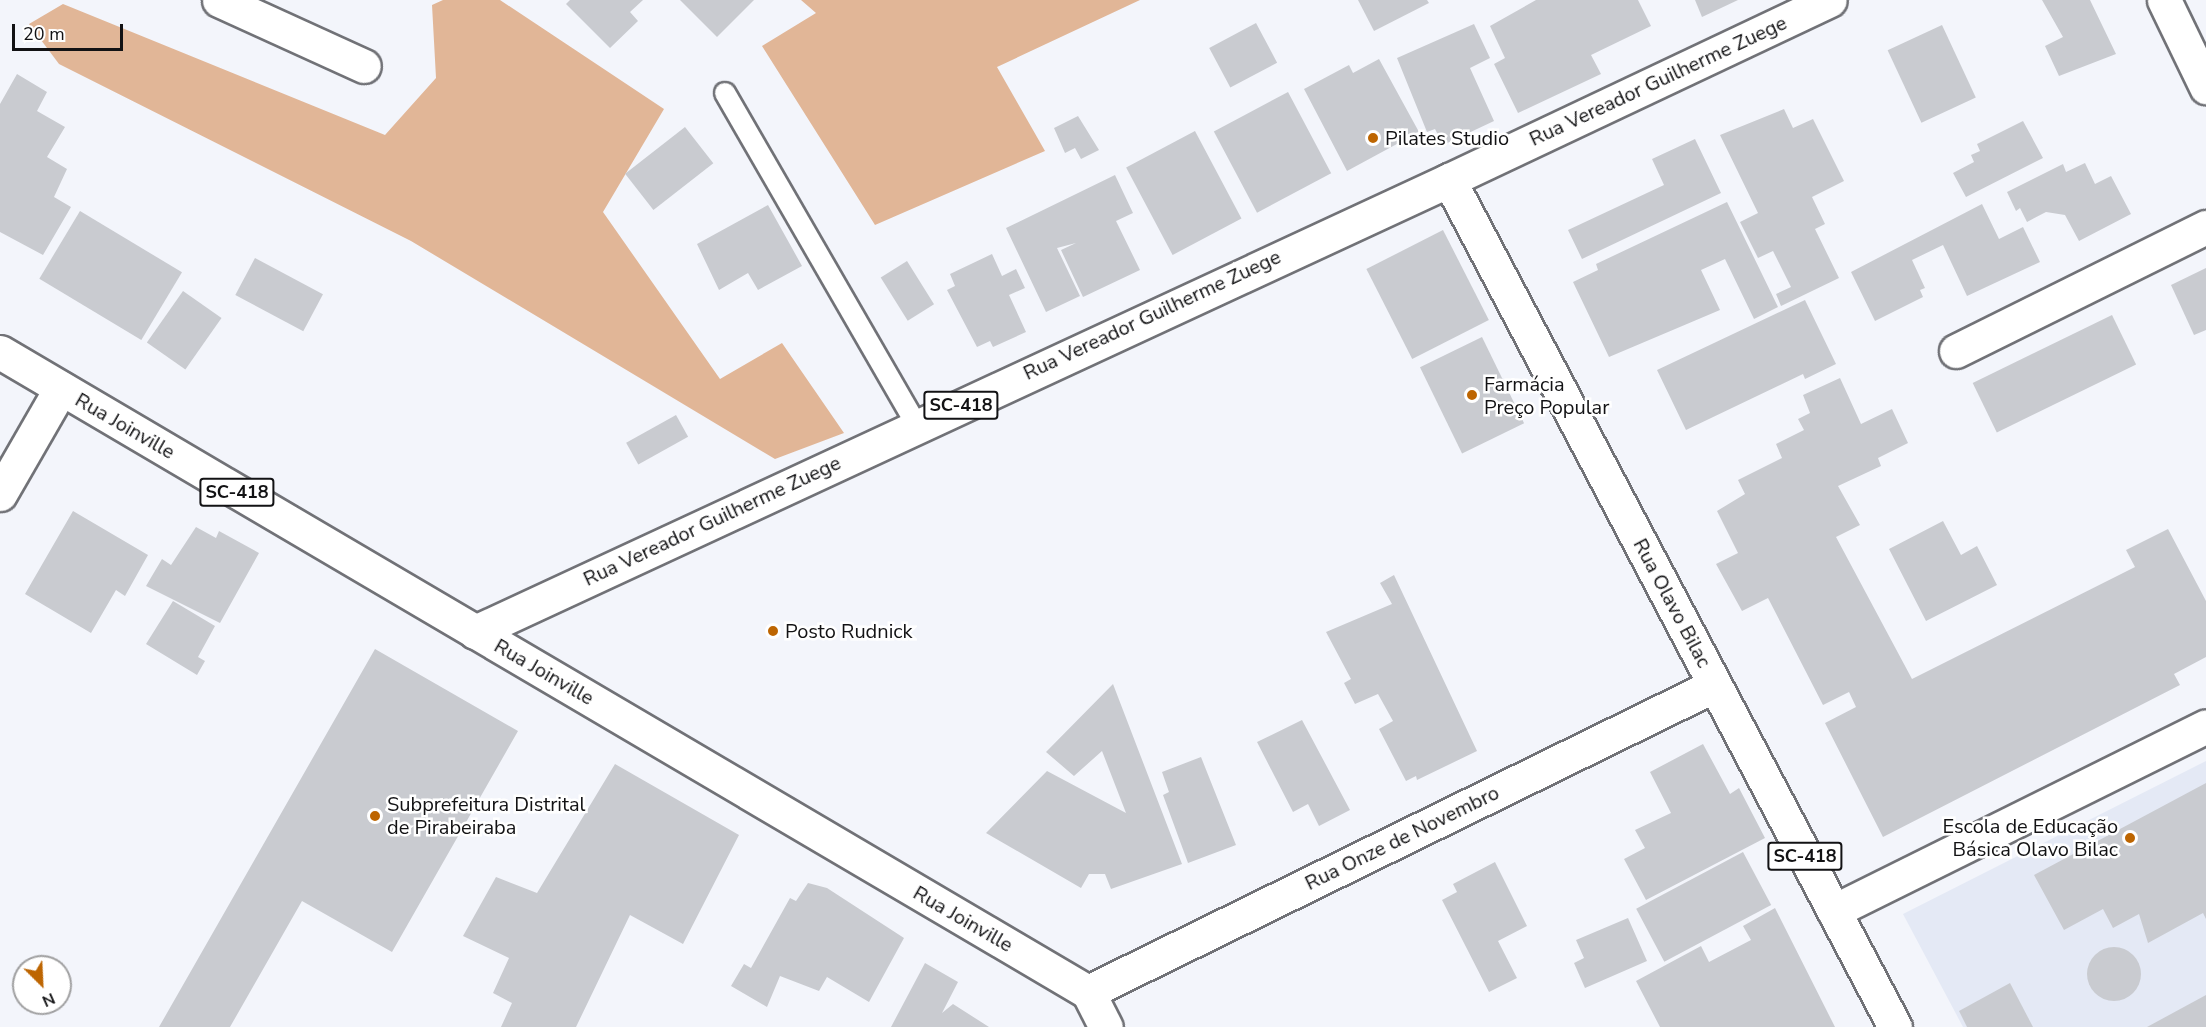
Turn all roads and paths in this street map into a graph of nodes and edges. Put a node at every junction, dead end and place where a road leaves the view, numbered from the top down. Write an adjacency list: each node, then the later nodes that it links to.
1 (219, 0): 4 (main road)
2 (1830, 0): 7 (main road, Rua Vereador Guilherme Zuege)
3 (2164, 0): 5 (main road)
4 (364, 66)
5 (2206, 87)
6 (725, 93): 12 (lane)
7 (1449, 180): 12 (main road, Rua Vereador Guilherme Zuege / SC-418); 15 (main road, Rua Olavo Bilac / SC-418)
8 (2206, 227): 9 (main road)
9 (1956, 351)
10 (0, 352): 11 (main road, Rua Joinville / SC-418)
11 (61, 388): 13 (main road); 14 (main road, Rua Joinville / SC-418)
12 (917, 425): 14 (main road, Rua Vereador Guilherme Zuege / SC-418)
13 (0, 494)
14 (475, 632): 18 (main road, Rua Joinville)
15 (1715, 685): 17 (main road, Rua Olavo Bilac / SC-418); 18 (main road, Rua Onze de Novembro)
16 (2206, 726): 17 (main road)
17 (1834, 911): 20 (main road, Rua Olavo Bilac / SC-418)
18 (1088, 992): 19 (main road)
19 (1106, 1027)
20 (1895, 1027)

